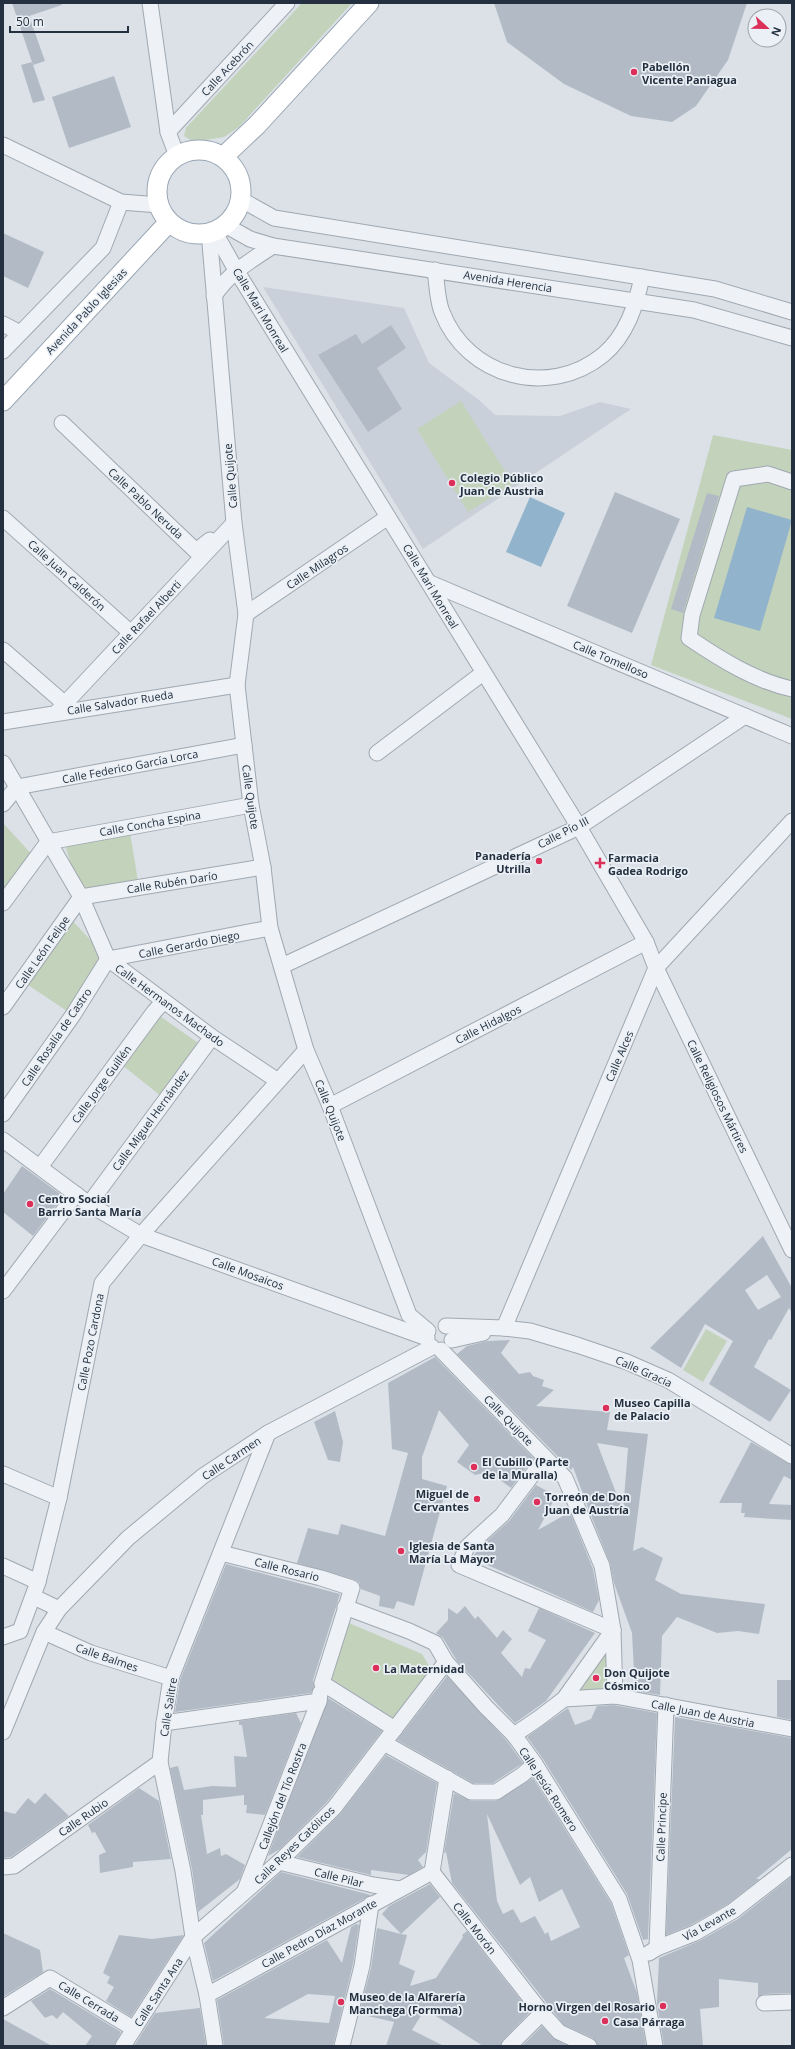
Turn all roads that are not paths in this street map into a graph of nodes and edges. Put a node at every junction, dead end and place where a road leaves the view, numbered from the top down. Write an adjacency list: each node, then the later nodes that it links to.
1 (150, 3): 4 (street)
2 (287, 3): 4 (street, Calle Acebrón)
3 (369, 3): 7 (main road)
4 (168, 132): 6 (street)
5 (3, 145): 9 (street)
6 (177, 156): 7 (main road); 10 (main road)
7 (223, 157): 8 (main road)
8 (240, 199): 12 (main road); 16 (street)
9 (121, 202): 10 (street); 21 (street)
10 (159, 205): 11 (main road)
11 (169, 222): 12 (main road); 24 (main road, Avenida Pablo Iglesias)
12 (216, 229): 13 (street, Avenida Herencia); 14 (street, Calle Mari Monreal); 17 (street, Calle Quijote)
13 (273, 246): 14 (street); 15 (street, Avenida Herencia)
14 (236, 270): 17 (street); 28 (street, Calle Mari Monreal)
15 (435, 270): 18 (street, Avenida Herencia); 18 (street)
16 (642, 277): 18 (street); 19 (street)
17 (214, 296): 29 (street, Calle Quijote)
18 (637, 301): 22 (street, Avenida Herencia)
19 (792, 312)
20 (3, 324): 21 (street)
21 (20, 333): 23 (street)
22 (792, 338)
23 (3, 351)
24 (3, 401)
25 (62, 423): 29 (street, Calle Pablo Neruda)
26 (792, 482): 36 (street)
27 (3, 518): 32 (street, Calle Juan Calderón)
28 (388, 518): 30 (street, Calle Mari Monreal); 31 (street, Calle Milagros)
29 (234, 523): 31 (street, Calle Quijote); 32 (street, Calle Rafael Alberti)
30 (430, 583): 34 (street, Calle Mari Monreal); 38 (street, Calle Tomelloso)
31 (246, 614): 35 (street, Calle Quijote)
32 (131, 633): 37 (street, Calle Rafael Alberti)
33 (3, 650): 37 (street)
34 (483, 673): 42 (street); 48 (street, Calle Mari Monreal)
35 (236, 685): 37 (street, Calle Salvador Rueda); 41 (street, Calle Quijote)
36 (792, 689)
37 (62, 708): 39 (street, Calle Salvador Rueda)
38 (745, 716): 40 (street, Calle Tomelloso); 48 (street, Calle Pío III)
39 (3, 722)
40 (792, 736)
41 (244, 745): 44 (street, Calle Federico García Lorca); 46 (street, Calle Quijote)
42 (377, 753)
43 (3, 763): 44 (street, Calle Hermanos Machado)
44 (17, 787): 45 (street); 49 (street, Calle Hermanos Machado)
45 (3, 804)
46 (251, 806): 49 (street, Calle Concha Espina); 50 (street, Calle Quijote)
47 (792, 820): 57 (street, Calle Alces)
48 (579, 827): 54 (street, Calle Mari Monreal); 56 (street, Calle Pío III)
49 (48, 842): 51 (street, Calle Hermanos Machado); 52 (street)
50 (263, 867): 51 (street, Calle Rubén Darío); 53 (street, Calle Quijote)
51 (81, 897): 55 (street, Calle Hermanos Machado); 59 (street, Calle León Felipe)
52 (3, 902)
53 (270, 928): 55 (street, Calle Gerardo Diego); 56 (street, Calle Quijote)
54 (646, 942): 57 (street, Calle Religiosos Mártires); 63 (street, Calle Hidalgos)
55 (108, 959): 58 (street, Calle Hermanos Machado); 64 (street, Calle Rosalía de Castro)
56 (282, 966): 61 (street, Calle Quijote)
57 (656, 968): 70 (street, Calle Religiosos Mártires); 72 (street, Calle Alces)
58 (163, 1002): 60 (street, Calle Hermanos Machado); 66 (street, Calle Jorge Guillén)
59 (3, 1007)
60 (212, 1037): 62 (street, Calle Hermanos Machado); 68 (street, Calle Miguel Hernández)
61 (306, 1050): 62 (street, Calle Pozo Cardona); 63 (street, Calle Quijote)
62 (278, 1081): 69 (street, Calle Pozo Cardona)
63 (330, 1106): 73 (street, Calle Quijote)
64 (3, 1114)
65 (3, 1140): 66 (street, Calle Mosaicos)
66 (40, 1167): 67 (street, Calle Mosaicos)
67 (76, 1194): 68 (street, Calle Mosaicos); 71 (street)
68 (90, 1204): 69 (street, Calle Mosaicos)
69 (141, 1235): 73 (street, Calle Mosaicos); 78 (street, Calle Pozo Cardona)
70 (792, 1250)
71 (3, 1291)
72 (504, 1328): 73 (street, Calle Gracia); 73 (street, Calle Gracia); 75 (street, Calle Gracia)
73 (436, 1341): 74 (street, Calle Carmen); 76 (street, Calle Quijote)
74 (268, 1433): 79 (street, Calle Salitre); 85 (street, Calle Carmen)
75 (792, 1456)
76 (546, 1458): 86 (street, Calle Quijote); 86 (street)
77 (3, 1474): 78 (street)
78 (59, 1498): 81 (street, Calle Pozo Cardona)
79 (221, 1553): 82 (street, Calle Rosario); 91 (street, Calle Salitre)
80 (3, 1566): 81 (street)
81 (38, 1582): 83 (street, Calle Pozo Cardona)
82 (352, 1588): 84 (street, Callejón del Tío Rostra)
83 (34, 1597): 85 (street); 87 (street, Calle Pozo Cardona)
84 (345, 1606): 90 (street, Calle Jesús Romero); 92 (street, Callejón del Tío Rostra)
85 (59, 1609): 89 (street, Calle Carmen)
86 (613, 1630): 93 (street, Calle Quijote); 94 (street)
87 (20, 1631): 88 (street); 89 (street, Calle Balmes)
88 (3, 1637)
89 (42, 1637): 91 (street, Calle Balmes); 100 (street)
90 (446, 1662): 98 (street, Calle Reyes Católicos); 101 (street, Calle Jesús Romero)
91 (172, 1678): 97 (street, Calle Salitre)
92 (322, 1683): 95 (street, Callejón del Tío Rostra); 98 (street)
93 (615, 1696): 94 (street, Calle Juan de Austria); 96 (street, Calle Juan de Austria)
94 (564, 1699): 101 (street)
95 (319, 1701): 97 (street); 111 (street, Callejón del Tío Rostra)
96 (666, 1705): 99 (street, Calle Juan de Austria); 114 (street, Calle Principe)
97 (164, 1723): 103 (street, Calle Salitre)
98 (395, 1729): 102 (street, Calle Reyes Católicos)
99 (792, 1729)
100 (3, 1732)
101 (514, 1735): 104 (street, Calle Jesús Romero)
102 (384, 1744): 105 (street); 106 (street, Calle Reyes Católicos)
103 (160, 1762): 108 (street, Calle Rubio); 113 (street, Calle Salitre)
104 (535, 1764): 105 (street); 115 (street, Calle Jesús Romero)
105 (447, 1778): 109 (street)
106 (279, 1862): 110 (street, Calle Pilar); 111 (street, Calle Reyes Católicos)
107 (792, 1865): 114 (street, Vía Levante)
108 (3, 1867)
109 (432, 1872): 110 (street, Calle Pedro Díaz Morante); 120 (street, Calle Morón)
110 (400, 1889): 112 (street, Calle Pedro Díaz Morante)
111 (245, 1891): 113 (street, Calle Reyes Católicos)
112 (371, 1904): 116 (street, Calle Pedro Díaz Morante); 124 (street)
113 (193, 1937): 116 (street, Calle Salitre); 121 (street, Calle Santa Ana)
114 (656, 1948): 115 (street, Vía Levante)
115 (640, 1960): 127 (street, Calle Jesús Romero)
116 (207, 1994): 123 (street, Calle Salitre)
117 (792, 2002): 118 (street)
118 (764, 2003)
119 (3, 2008): 121 (street, Calle Cerrada)
120 (542, 2013): 125 (street); 126 (street, Calle Morón)
121 (134, 2029): 122 (street, Calle Santa Ana)
122 (123, 2046)
123 (215, 2046)
124 (342, 2046)
125 (508, 2046)
126 (589, 2046)
127 (655, 2046)

